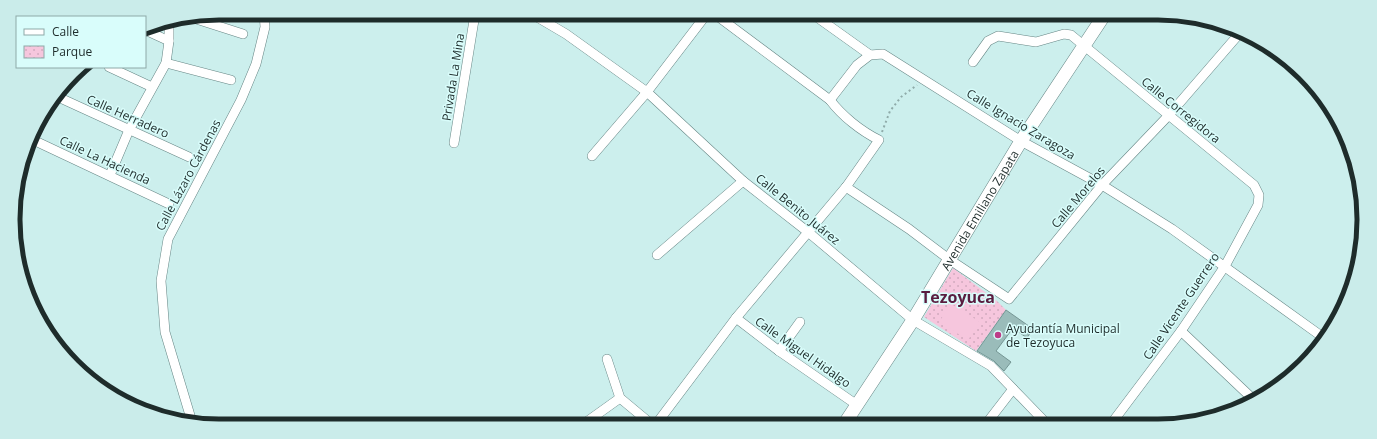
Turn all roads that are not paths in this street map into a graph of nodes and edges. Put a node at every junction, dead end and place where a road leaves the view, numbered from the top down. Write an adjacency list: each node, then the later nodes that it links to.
1 (264, 20): 52 (street, Calle Lázaro Cárdenas)
2 (474, 20): 28 (street, Privada La Mina)
3 (542, 20): 21 (street, Calle Benito Juárez)
4 (702, 20): 21 (street)
5 (723, 20): 23 (street)
6 (821, 20): 15 (street)
7 (1101, 20): 14 (street, Avenida Emiliano Zapata)
8 (201, 21): 11 (street)
9 (169, 27): 13 (street)
10 (150, 33): 13 (street)
11 (243, 34)
12 (1237, 36): 24 (street, Calle Morelos)
13 (169, 41): 17 (street)
14 (1084, 46): 16 (street, Calle Corregidora); 24 (street, Calle Corregidora); 27 (street, Avenida Emiliano Zapata)
15 (870, 55): 23 (street); 27 (street, Calle Ignacio Zaragoza)
16 (972, 62)
17 (166, 63): 19 (street); 20 (street)
18 (111, 68): 20 (street)
19 (230, 80)
20 (152, 87): 25 (street)
21 (646, 92): 29 (street); 32 (street, Calle Benito Juárez)
22 (61, 98): 25 (street, Calle Herradero)
23 (830, 100): 34 (street, Calle Miguel Hidalgo)
24 (1169, 115): 33 (street, Calle Morelos); 35 (street, Calle Corregidora)
25 (129, 130): 30 (street, Calle Herradero); 31 (street)
26 (36, 141): 31 (street, Calle La Hacienda)
27 (1021, 141): 33 (street, Calle Ignacio Zaragoza); 39 (street, Avenida Emiliano Zapata)
28 (454, 143)
29 (592, 156)
30 (189, 157)
31 (110, 175): 36 (street, Calle La Hacienda)
32 (743, 181): 37 (street, Calle Benito Juárez); 38 (street)
33 (1102, 186): 39 (street, Calle Morelos); 40 (street, Calle Ignacio Zaragoza)
34 (846, 187): 37 (street, Calle Miguel Hidalgo); 39 (street)
35 (1260, 195): 40 (street, Calle Vicente Guerrero)
36 (169, 204)
37 (808, 232): 41 (street, Calle Miguel Hidalgo); 42 (street, Calle Benito Juárez)
38 (657, 255)
39 (950, 260): 42 (street, Avenida Emiliano Zapata)
40 (1225, 266): 44 (street, Calle Vicente Guerrero); 45 (street, Calle Ignacio Zaragoza)
41 (736, 318): 46 (street, Calle Miguel Hidalgo); 55 (street, Calle Miguel Hidalgo)
42 (913, 320): 48 (street, Calle Benito Juárez); 51 (street, Avenida Emiliano Zapata)
43 (800, 322): 46 (street)
44 (1181, 331): 49 (street); 59 (street, Calle Vicente Guerrero)
45 (1320, 335)
46 (779, 351): 51 (street, Calle Miguel Hidalgo)
47 (607, 359): 50 (street)
48 (1013, 389): 57 (street); 58 (street, Calle Benito Juárez)
49 (1249, 396)
50 (620, 398): 53 (street); 54 (street)
51 (857, 404): 56 (street, Avenida Emiliano Zapata)
52 (190, 417)
53 (591, 419)
54 (645, 419)
55 (660, 419)
56 (848, 419)
57 (990, 419)
58 (1041, 419)
59 (1115, 419)

